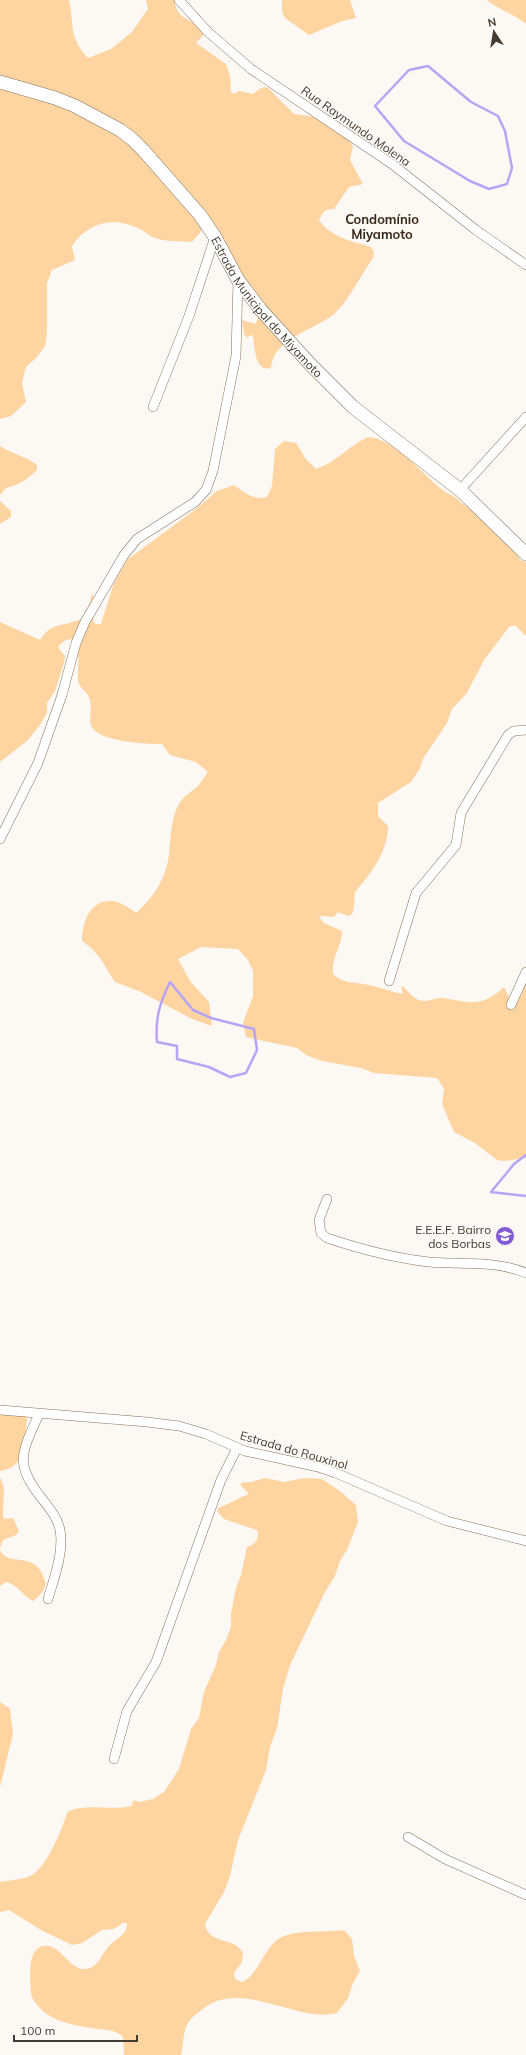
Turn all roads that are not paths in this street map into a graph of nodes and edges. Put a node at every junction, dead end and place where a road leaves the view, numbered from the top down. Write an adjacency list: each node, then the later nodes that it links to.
1 (179, 0): 4 (street, Rua Raymundo Molena)
2 (0, 82): 3 (street, Estrada Municipal do Miyamoto)
3 (215, 237): 5 (street, Estrada Municipal do Miyamoto); 6 (street)
4 (526, 265)
5 (238, 280): 8 (street, Estrada Municipal do Miyamoto); 11 (street)
6 (153, 407)
7 (526, 417): 8 (street)
8 (460, 490): 9 (street, Estrada Municipal do Miyamoto)
9 (526, 554)
10 (526, 730): 13 (street)
11 (0, 839)
12 (526, 972): 14 (street)
13 (389, 982)
14 (511, 1005)
15 (327, 1199): 16 (street)
16 (526, 1273)
17 (0, 1410): 18 (street, Estrada do Rouxinol)
18 (39, 1414): 19 (street, Estrada do Rouxinol); 21 (street)
19 (237, 1448): 20 (street, Estrada do Rouxinol); 22 (street)
20 (526, 1541)
21 (48, 1600)
22 (114, 1759)
23 (408, 1838): 24 (street)
24 (526, 1895)

